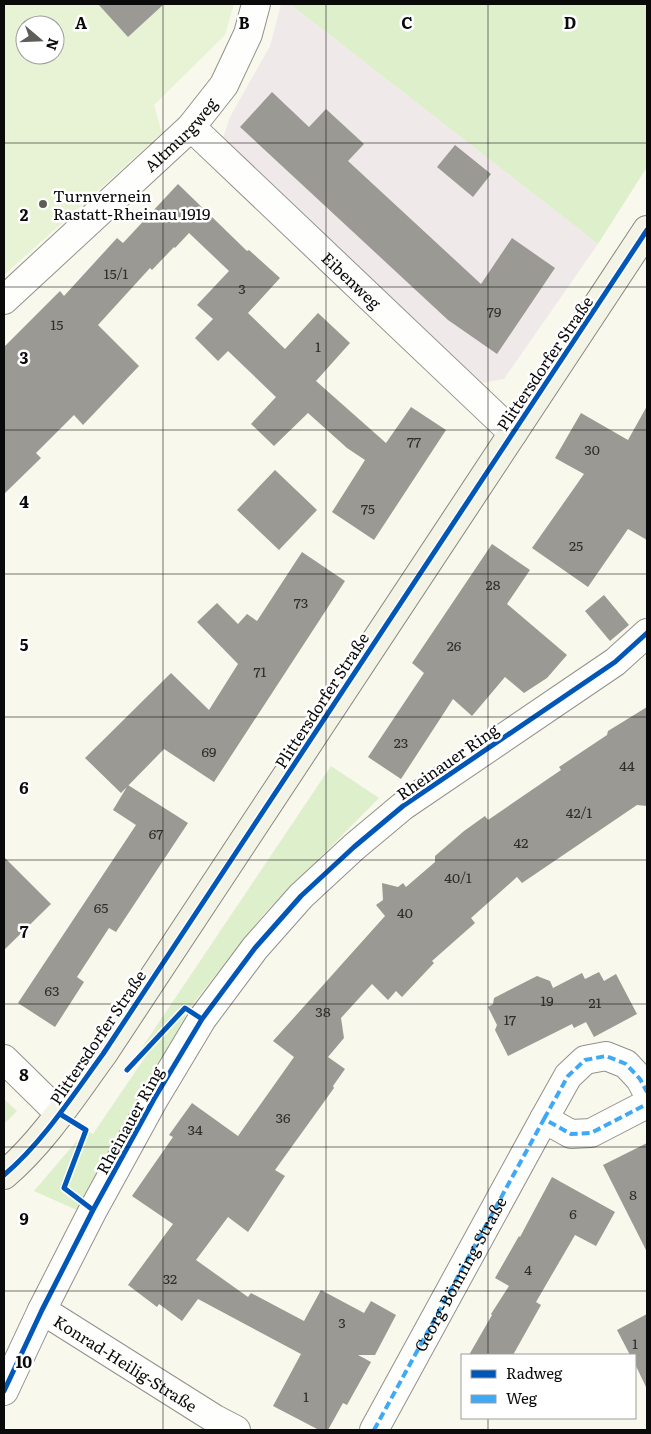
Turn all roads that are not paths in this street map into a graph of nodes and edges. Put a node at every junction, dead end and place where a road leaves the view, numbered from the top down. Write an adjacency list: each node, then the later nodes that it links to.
1 (256, 4): 2 (street, Altmurgweg)
2 (191, 127): 4 (street, Altmurgweg); 5 (street, Eibenweg)
3 (647, 230): 5 (street, Plittersdorfer Straße)
4 (4, 300)
5 (513, 433): 10 (street, Plittersdorfer Straße)
6 (647, 633): 13 (street, Rheinauer Ring)
7 (4, 1059): 10 (street)
8 (647, 1092): 11 (street, Georg-Bönning-Straße)
9 (647, 1104): 11 (street)
10 (60, 1114): 12 (street, Plittersdorfer Straße)
11 (544, 1119): 16 (street, Georg-Bönning-Straße)
12 (4, 1176)
13 (42, 1310): 14 (street, Rheinauer Ring); 15 (street, Konrad-Heilig-Straße)
14 (4, 1391)
15 (236, 1430)
16 (374, 1430)

